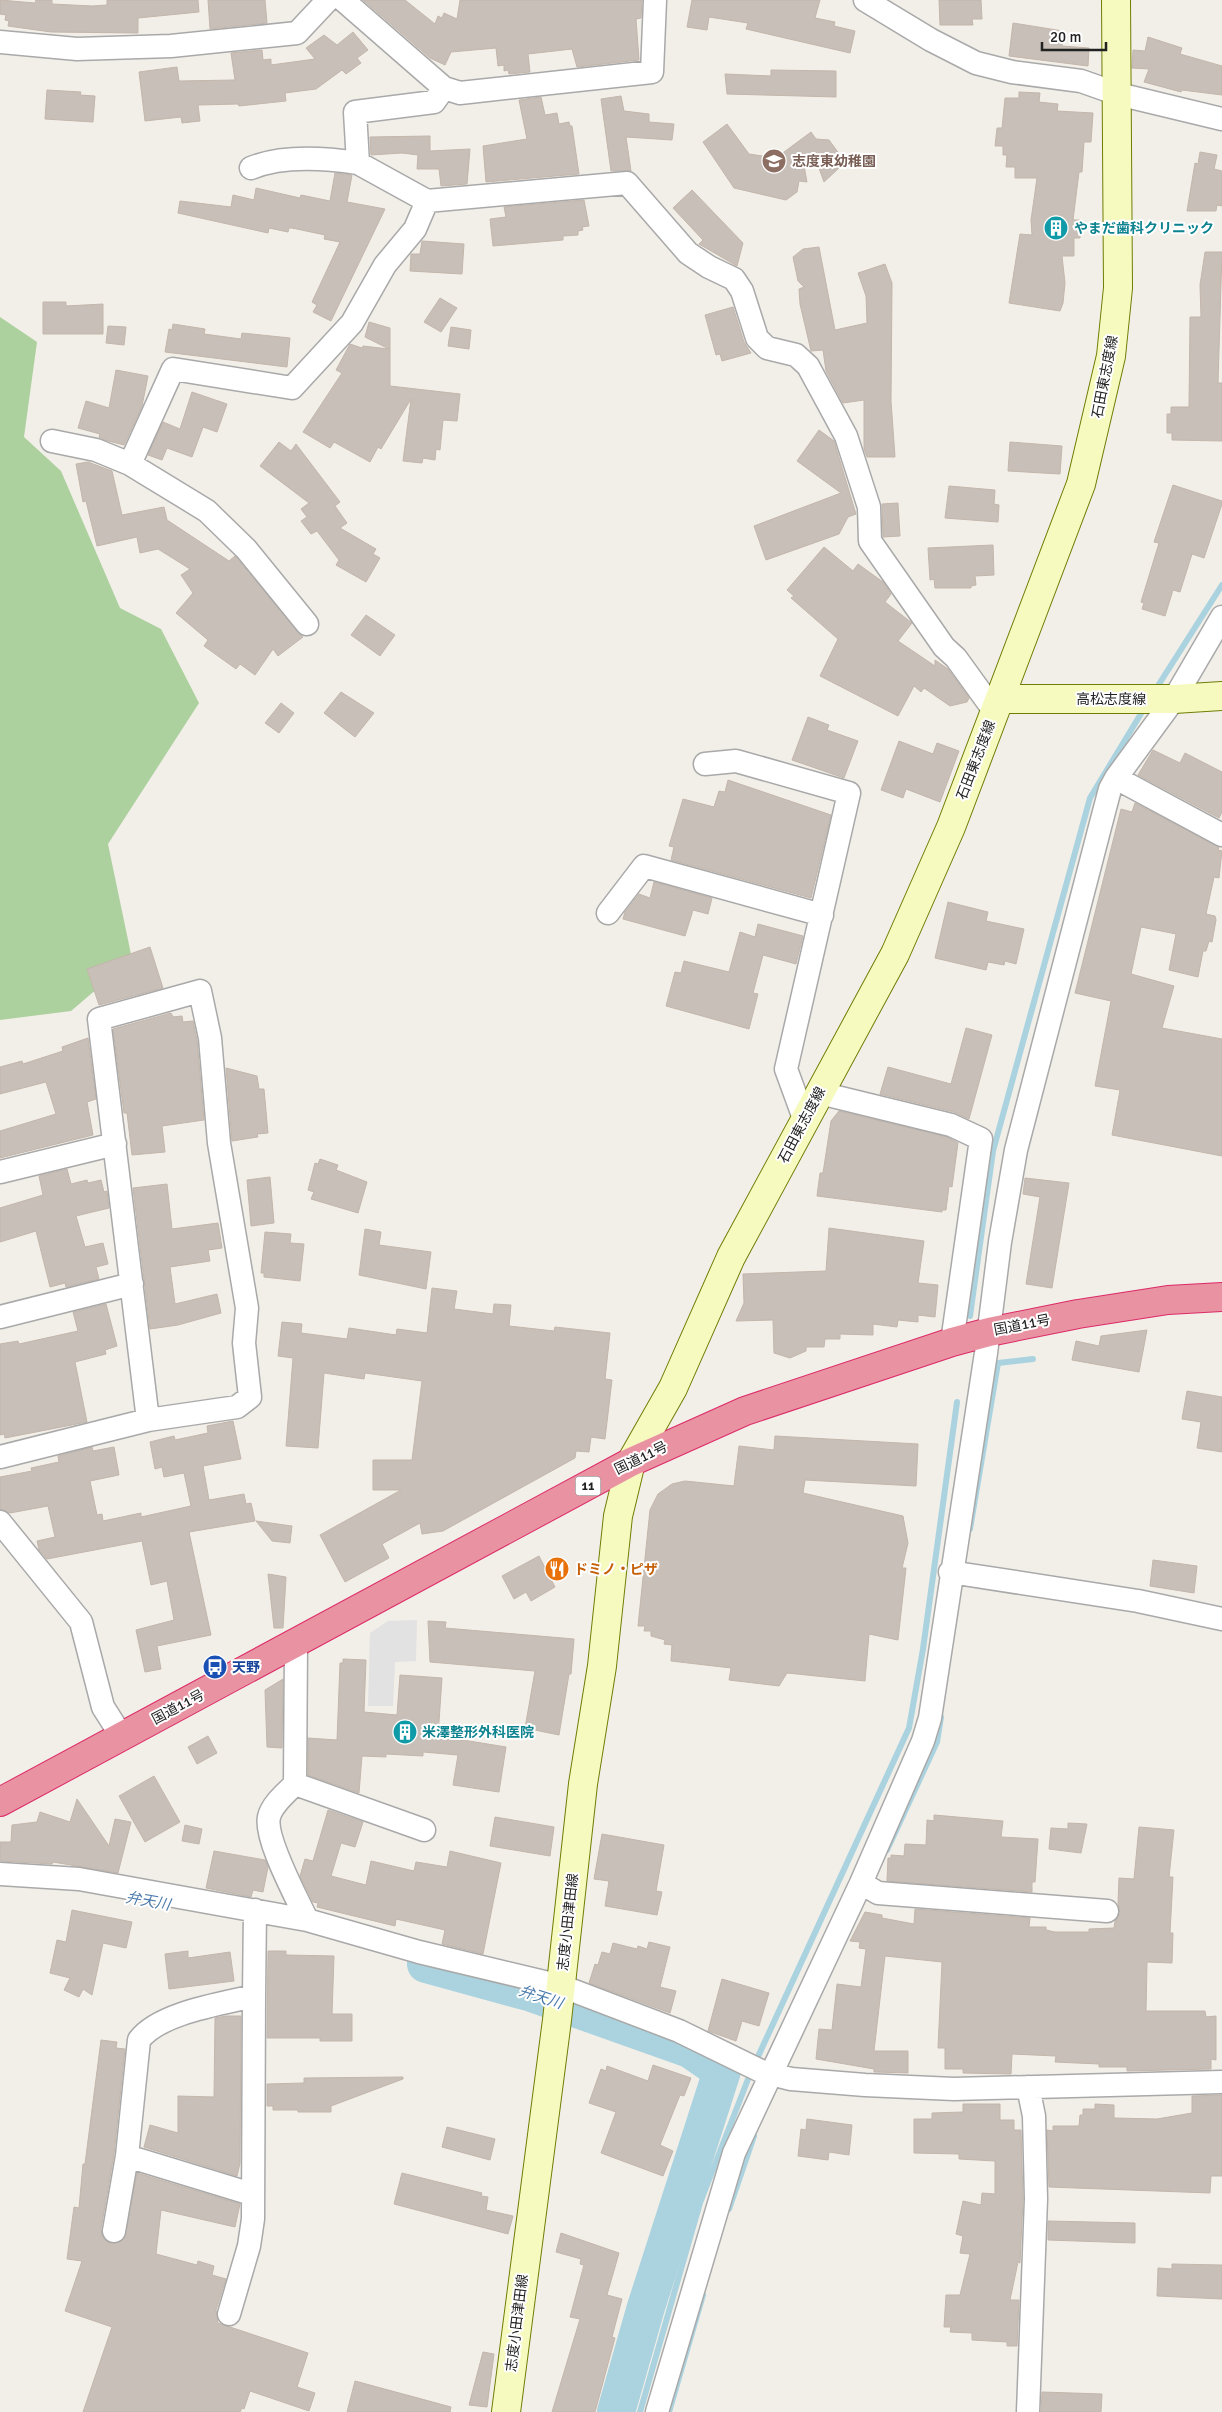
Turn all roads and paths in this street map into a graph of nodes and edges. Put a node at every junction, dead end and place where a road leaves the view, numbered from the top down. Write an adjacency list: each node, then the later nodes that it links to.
1 (328, 0): 6 (street)
2 (344, 0): 7 (street)
3 (655, 0): 7 (street)
4 (865, 0): 8 (street)
5 (1116, 0): 8 (main road, 石田東志度線)
6 (0, 42)
7 (444, 88): 10 (street)
8 (1118, 94): 9 (street); 19 (main road, 石田東志度線)
9 (1222, 119)
10 (358, 163): 11 (street); 12 (street)
11 (251, 168)
12 (427, 201): 14 (street); 19 (street)
13 (52, 441): 14 (street)
14 (130, 464): 16 (street)
15 (1222, 617): 18 (street)
16 (307, 624)
17 (1222, 696): 18 (main road, 高松志度線)
18 (1174, 699): 19 (main road, 高松志度線); 21 (street)
19 (997, 706): 25 (main road, 石田東志度線)
20 (705, 764): 24 (street)
21 (1116, 778): 22 (street); 32 (street)
22 (1222, 835)
23 (608, 913): 24 (street)
24 (822, 915): 26 (street)
25 (820, 1092): 26 (main road, 石田東志度線); 33 (street)
26 (805, 1121): 36 (main road, 石田東志度線)
27 (115, 1144): 28 (street); 29 (street); 34 (street)
28 (0, 1172)
29 (132, 1284): 31 (street); 34 (street)
30 (1222, 1296): 32 (highway, 国道11号 / 11)
31 (0, 1317)
32 (988, 1332): 33 (highway, 国道11号 / 11); 38 (street)
33 (952, 1342): 36 (highway, 国道11号 / 11)
34 (148, 1420): 35 (street)
35 (0, 1457)
36 (631, 1462): 40 (highway, 国道11号 / 11); 50 (main road, 志度小田津田線)
37 (0, 1522): 41 (street)
38 (950, 1572): 39 (street); 46 (street)
39 (1222, 1619)
40 (296, 1644): 41 (highway, 国道11号 / 11); 42 (street)
41 (122, 1737): 43 (highway, 国道11号 / 11)
42 (295, 1784): 44 (street); 49 (street)
43 (0, 1802)
44 (424, 1830)
45 (0, 1874): 47 (street)
46 (861, 1883): 48 (street); 52 (street)
47 (255, 1910): 49 (street); 51 (street)
48 (1107, 1911)
49 (307, 1920): 50 (street)
50 (561, 1986): 52 (street); 59 (main road, 志度小田津田線)
51 (254, 1996): 55 (street); 56 (street)
52 (771, 2074): 54 (street); 60 (street)
53 (1222, 2082): 54 (street)
54 (1028, 2087): 61 (street)
55 (127, 2156): 56 (street); 57 (street)
56 (253, 2192): 58 (street)
57 (114, 2231)
58 (229, 2314)
59 (506, 2412)
60 (657, 2412)
61 (1028, 2412)

